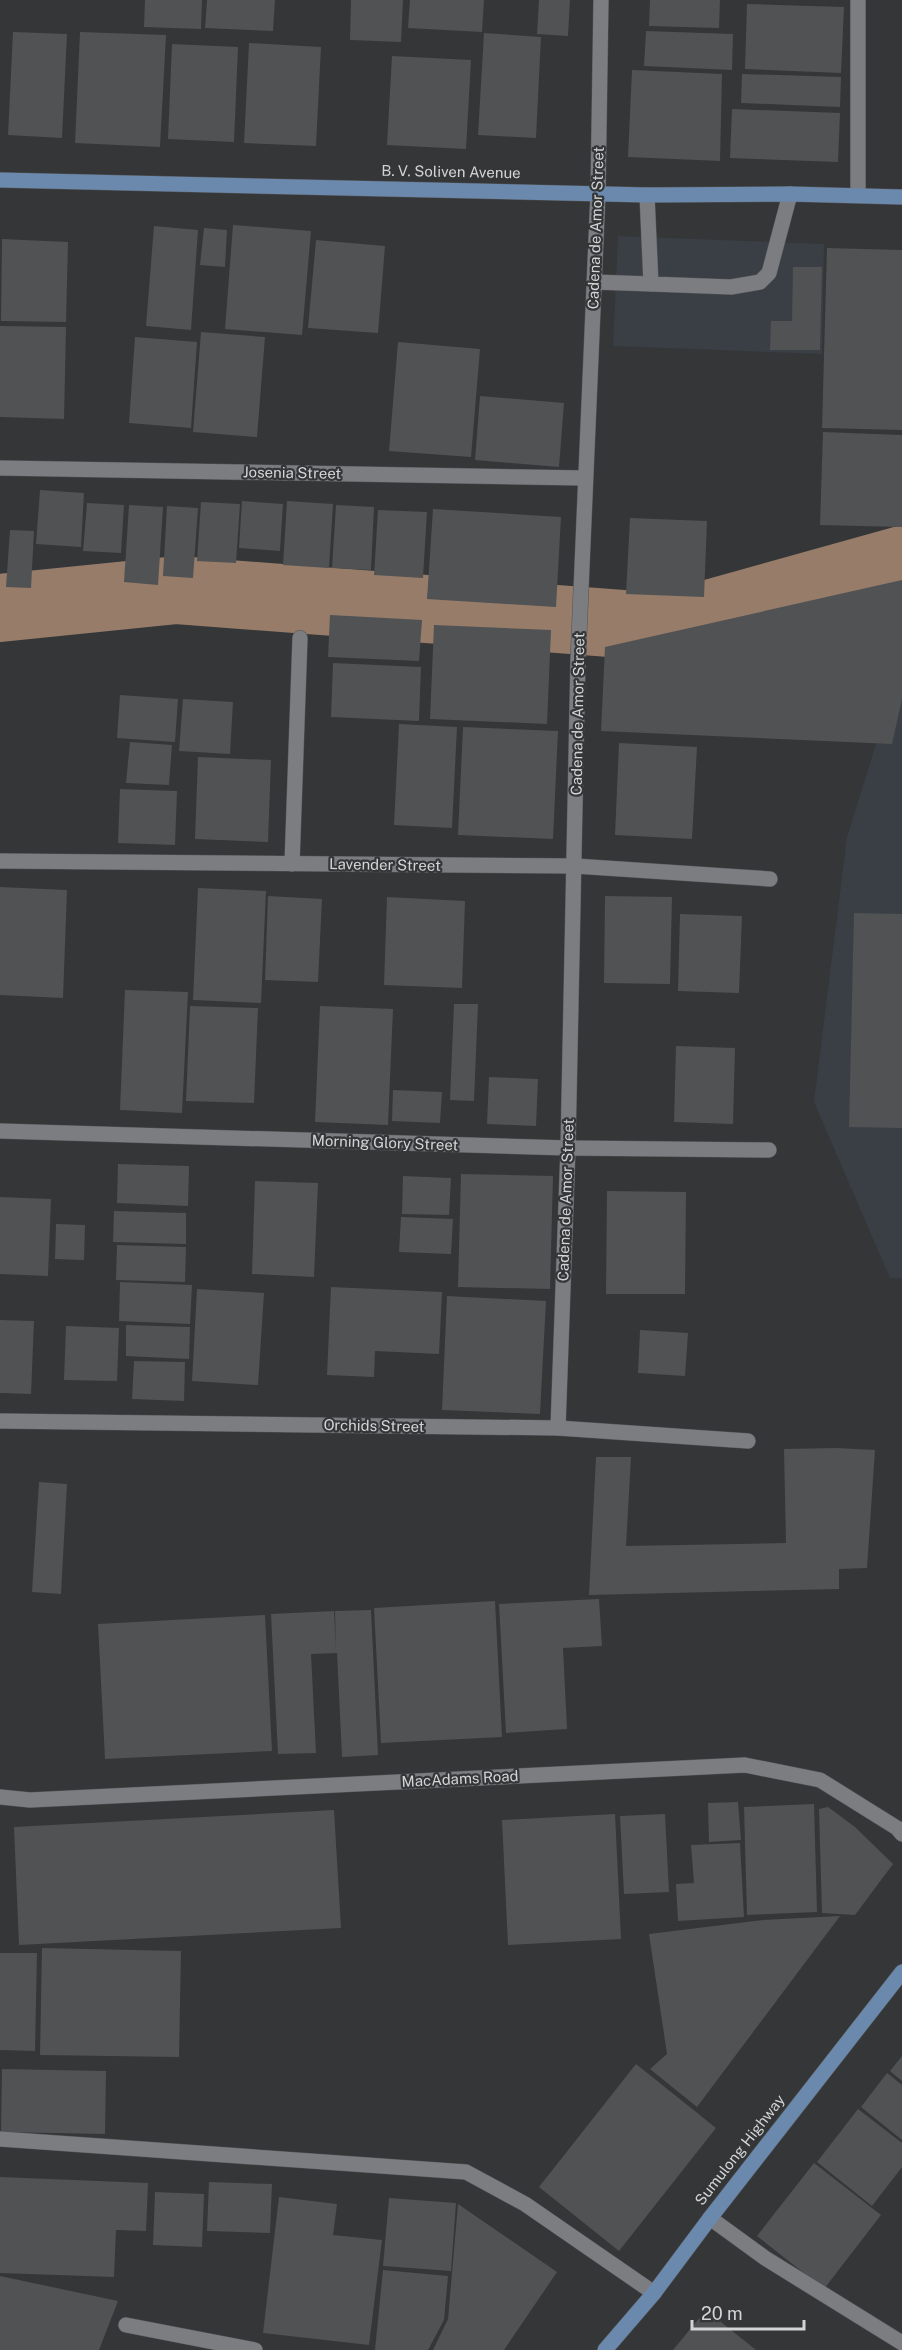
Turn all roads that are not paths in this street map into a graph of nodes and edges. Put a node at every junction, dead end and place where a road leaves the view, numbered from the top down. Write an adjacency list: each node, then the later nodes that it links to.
1 (601, 0): 4 (street, Cadena de Amor Street)
2 (858, 0): 7 (street)
3 (0, 180): 4 (main road, B. V. Soliven Avenue)
4 (598, 193): 6 (main road, B. V. Soliven Avenue); 9 (street, Cadena de Amor Street)
5 (790, 194): 6 (main road, B. V. Soliven Avenue); 7 (main road, B. V. Soliven Avenue); 10 (street)
6 (647, 195): 10 (street)
7 (858, 195): 8 (main road, B. V. Soliven Avenue)
8 (902, 196)
9 (594, 282): 10 (street); 12 (street, Cadena de Amor Street)
10 (651, 284)
11 (0, 468): 12 (street, Josenia Street)
12 (585, 478): 16 (street, Cadena de Amor Street)
13 (300, 638): 15 (street)
14 (0, 861): 15 (street, Lavender Street)
15 (292, 864): 16 (street, Lavender Street)
16 (575, 866): 17 (street, Lavender Street); 19 (street, Cadena de Amor Street)
17 (770, 879)
18 (0, 1131): 19 (street, Morning Glory Street)
19 (568, 1148): 20 (street, Morning Glory Street); 22 (street, Cadena de Amor Street)
20 (769, 1150)
21 (0, 1421): 22 (street, Orchids Street)
22 (558, 1428): 23 (street, Orchids Street)
23 (748, 1441)
24 (0, 1797): 25 (street, MacAdams Road)
25 (902, 1834)
26 (902, 1972): 28 (main road, Sumulong Highway)
27 (0, 2139): 29 (street)
28 (710, 2217): 29 (main road, Sumulong Highway); 31 (street)
29 (654, 2293): 33 (main road, Sumulong Highway)
30 (126, 2325): 32 (street)
31 (902, 2343)
32 (255, 2350)
33 (605, 2350)

